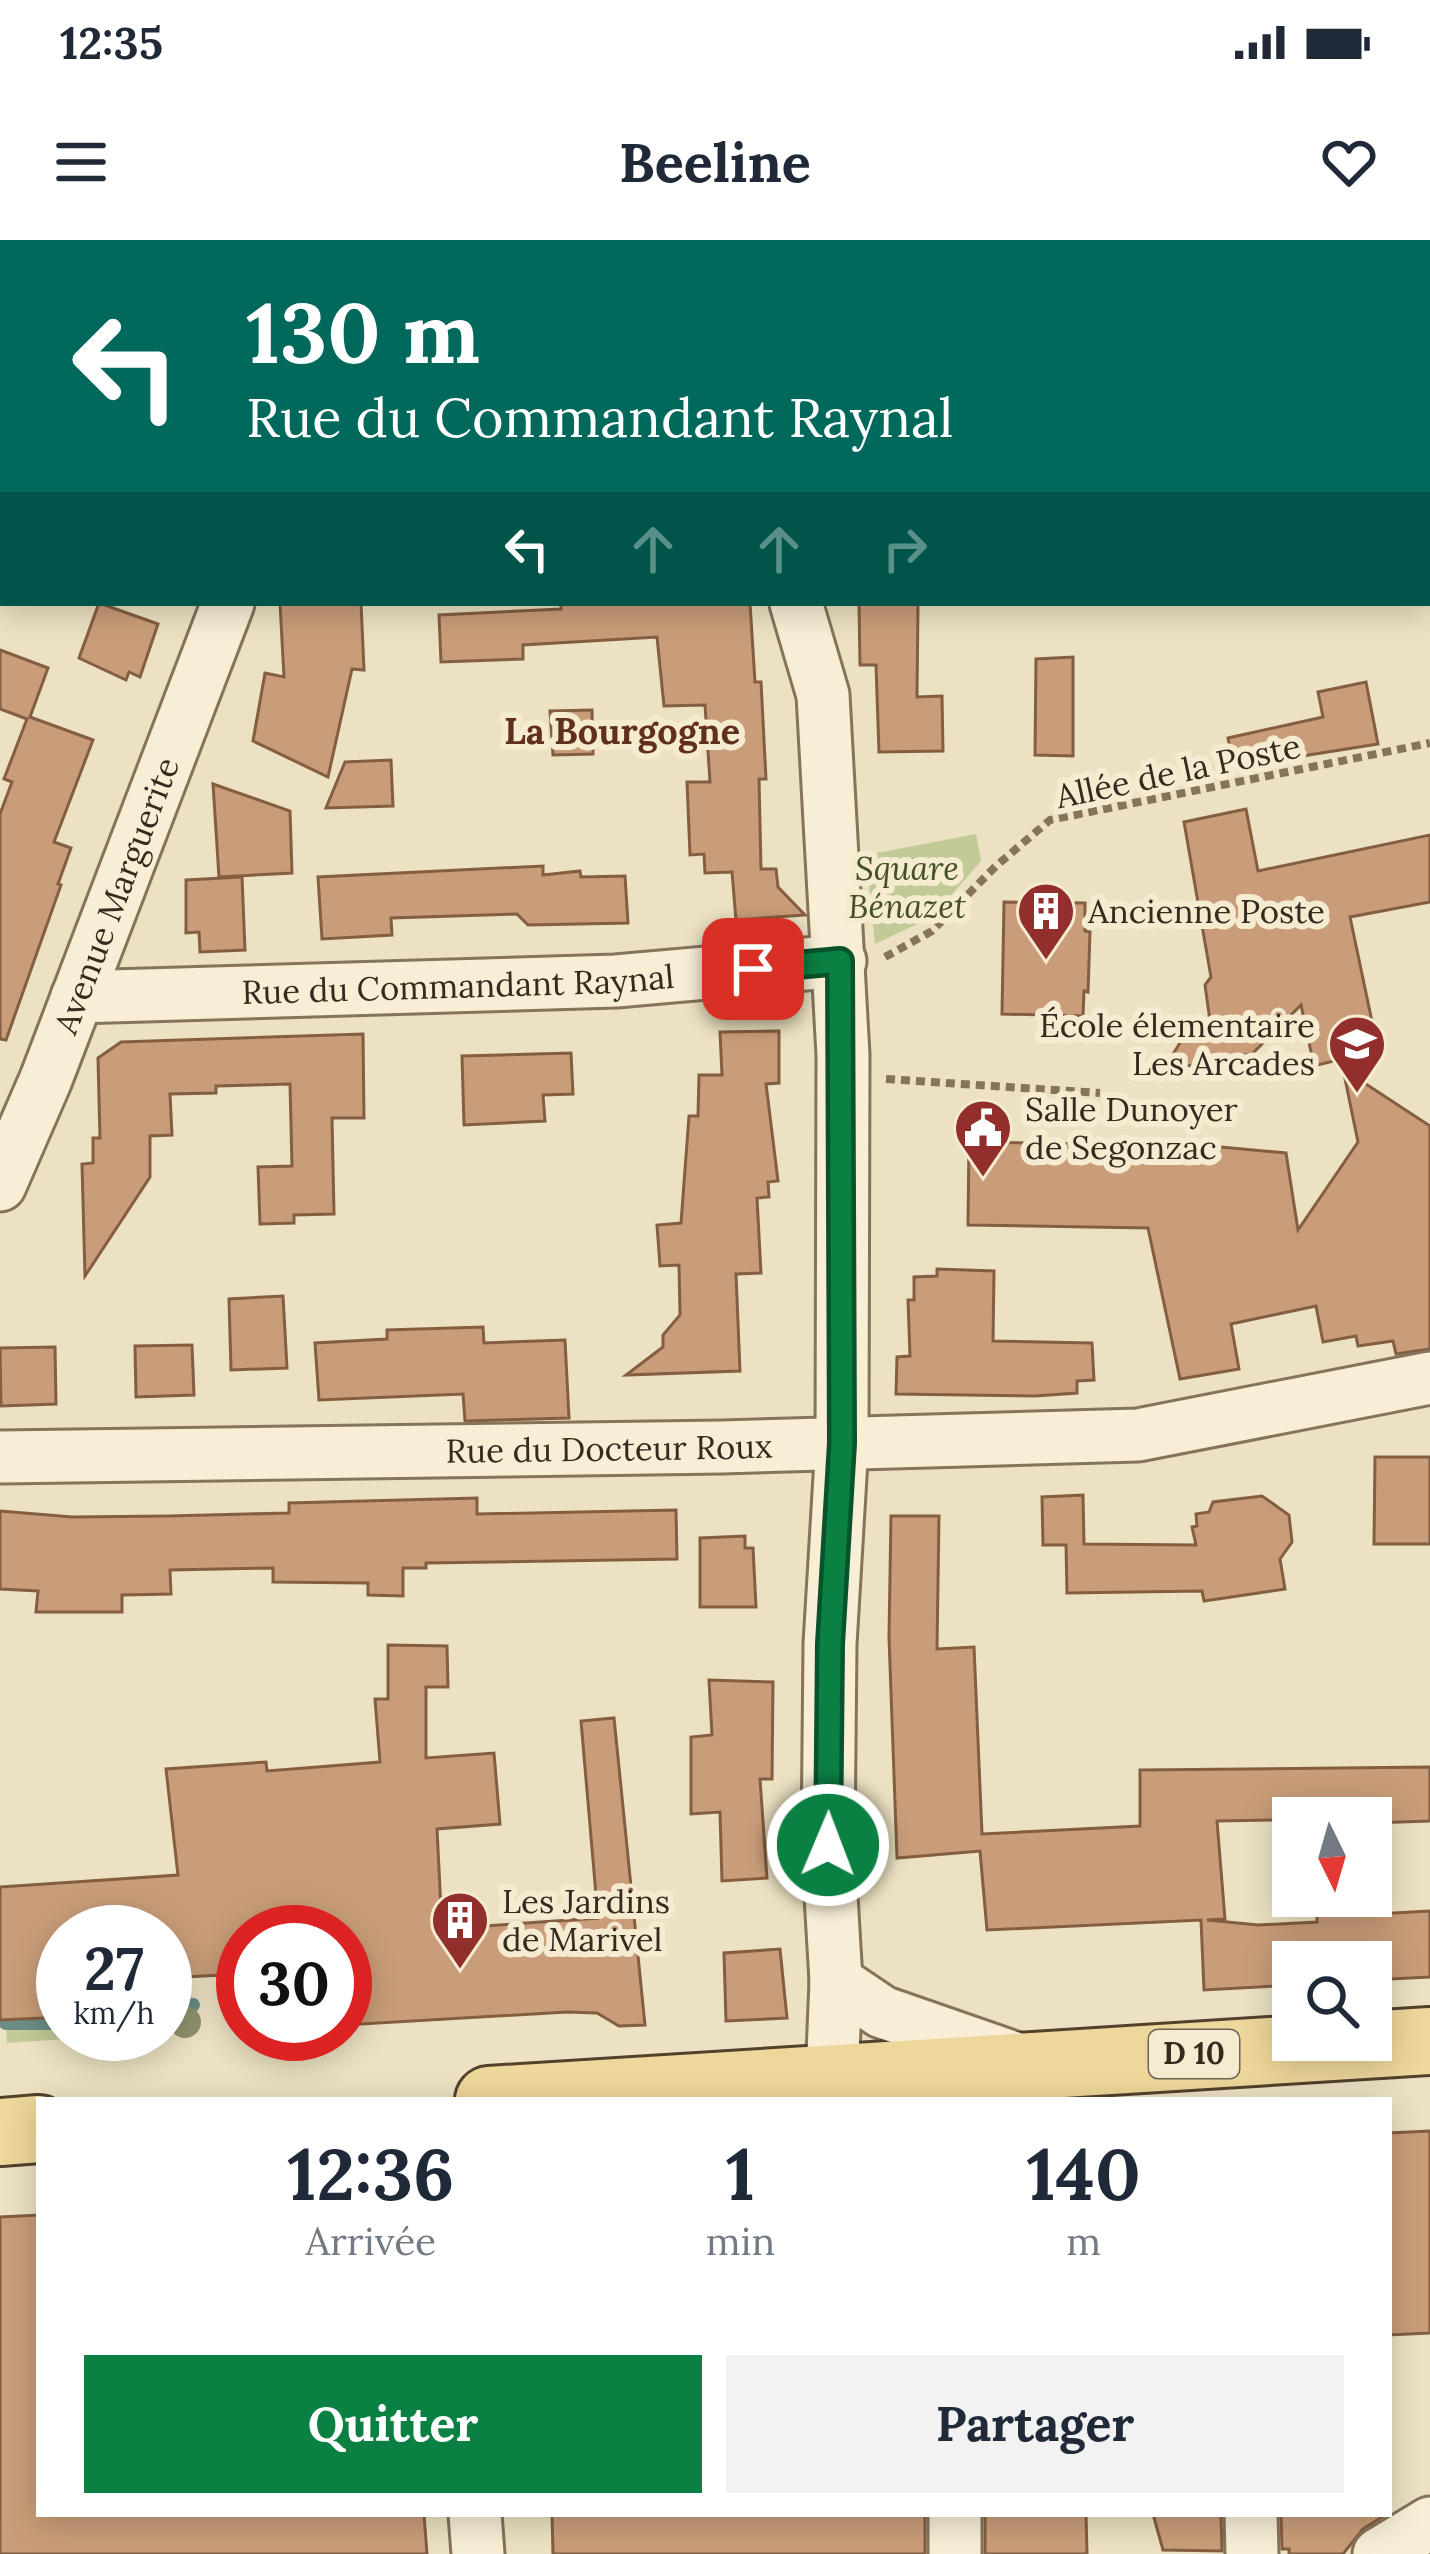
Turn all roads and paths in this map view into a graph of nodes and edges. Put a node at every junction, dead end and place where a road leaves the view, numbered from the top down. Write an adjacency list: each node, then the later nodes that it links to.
1 (227, 606): 5 (street, Avenue Marguerite)
2 (797, 606): 4 (street)
3 (1430, 742): 4 (path, Allée de la Poste)
4 (840, 958): 5 (street, Rue du Commandant Raynal); 6 (street)
5 (77, 997): 8 (street, Avenue Marguerite)
6 (842, 1076): 7 (path); 10 (street)
7 (1100, 1093)
8 (0, 1186)
9 (1430, 1378): 10 (street, Rue du Docteur Roux)
10 (842, 1443): 11 (street, Rue du Docteur Roux); 12 (street)
11 (0, 1457)
12 (836, 1981): 14 (street); 15 (street)
13 (1430, 2041): 14 (main road, D 10)
14 (1030, 2063): 16 (main road, D 10)
15 (832, 2078): 16 (main road, D 10); 17 (main road, D 10)
16 (956, 2084)
17 (536, 2097)
18 (36, 2129): 19 (main road)
19 (0, 2132)
20 (475, 2517): 24 (street)
21 (955, 2517): 25 (street)
22 (1251, 2517): 26 (street)
23 (1430, 2523): 27 (street)
24 (478, 2554)
25 (955, 2554)
26 (1252, 2554)
27 (1379, 2554)

